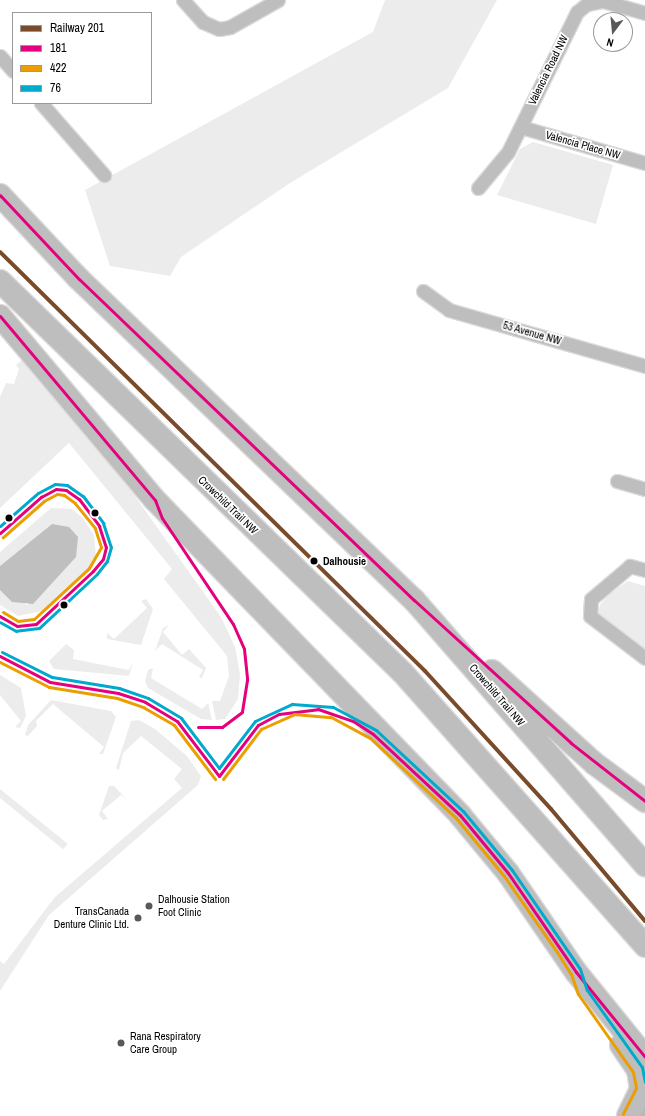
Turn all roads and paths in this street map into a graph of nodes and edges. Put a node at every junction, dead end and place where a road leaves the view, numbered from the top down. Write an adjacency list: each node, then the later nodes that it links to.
1 (183, 0): 2 (street)
2 (278, 0)
3 (645, 12): 7 (street, Valencia Road NW)
4 (0, 56): 5 (street)
5 (12, 70)
6 (42, 104): 9 (street)
7 (520, 127): 8 (street, Valencia Place NW); 10 (street, Valencia Road NW)
8 (645, 163)
9 (104, 175)
10 (478, 188)
11 (0, 194): 19 (highway, Crowchild Trail NW)
12 (0, 281): 23 (highway, Crowchild Trail NW)
13 (423, 291): 15 (street, 53 Avenue NW)
14 (0, 316): 24 (highway)
15 (645, 366)
16 (617, 481): 17 (street)
17 (645, 489)
18 (645, 570): 20 (street)
19 (414, 600): 21 (highway); 22 (highway, Crowchild Trail NW)
20 (645, 658)
21 (645, 801)
22 (645, 864)
23 (645, 946)
24 (576, 972): 25 (highway); 27 (highway)
25 (645, 1057)
26 (645, 1113): 28 (main road)
27 (628, 1116)
28 (641, 1116)

